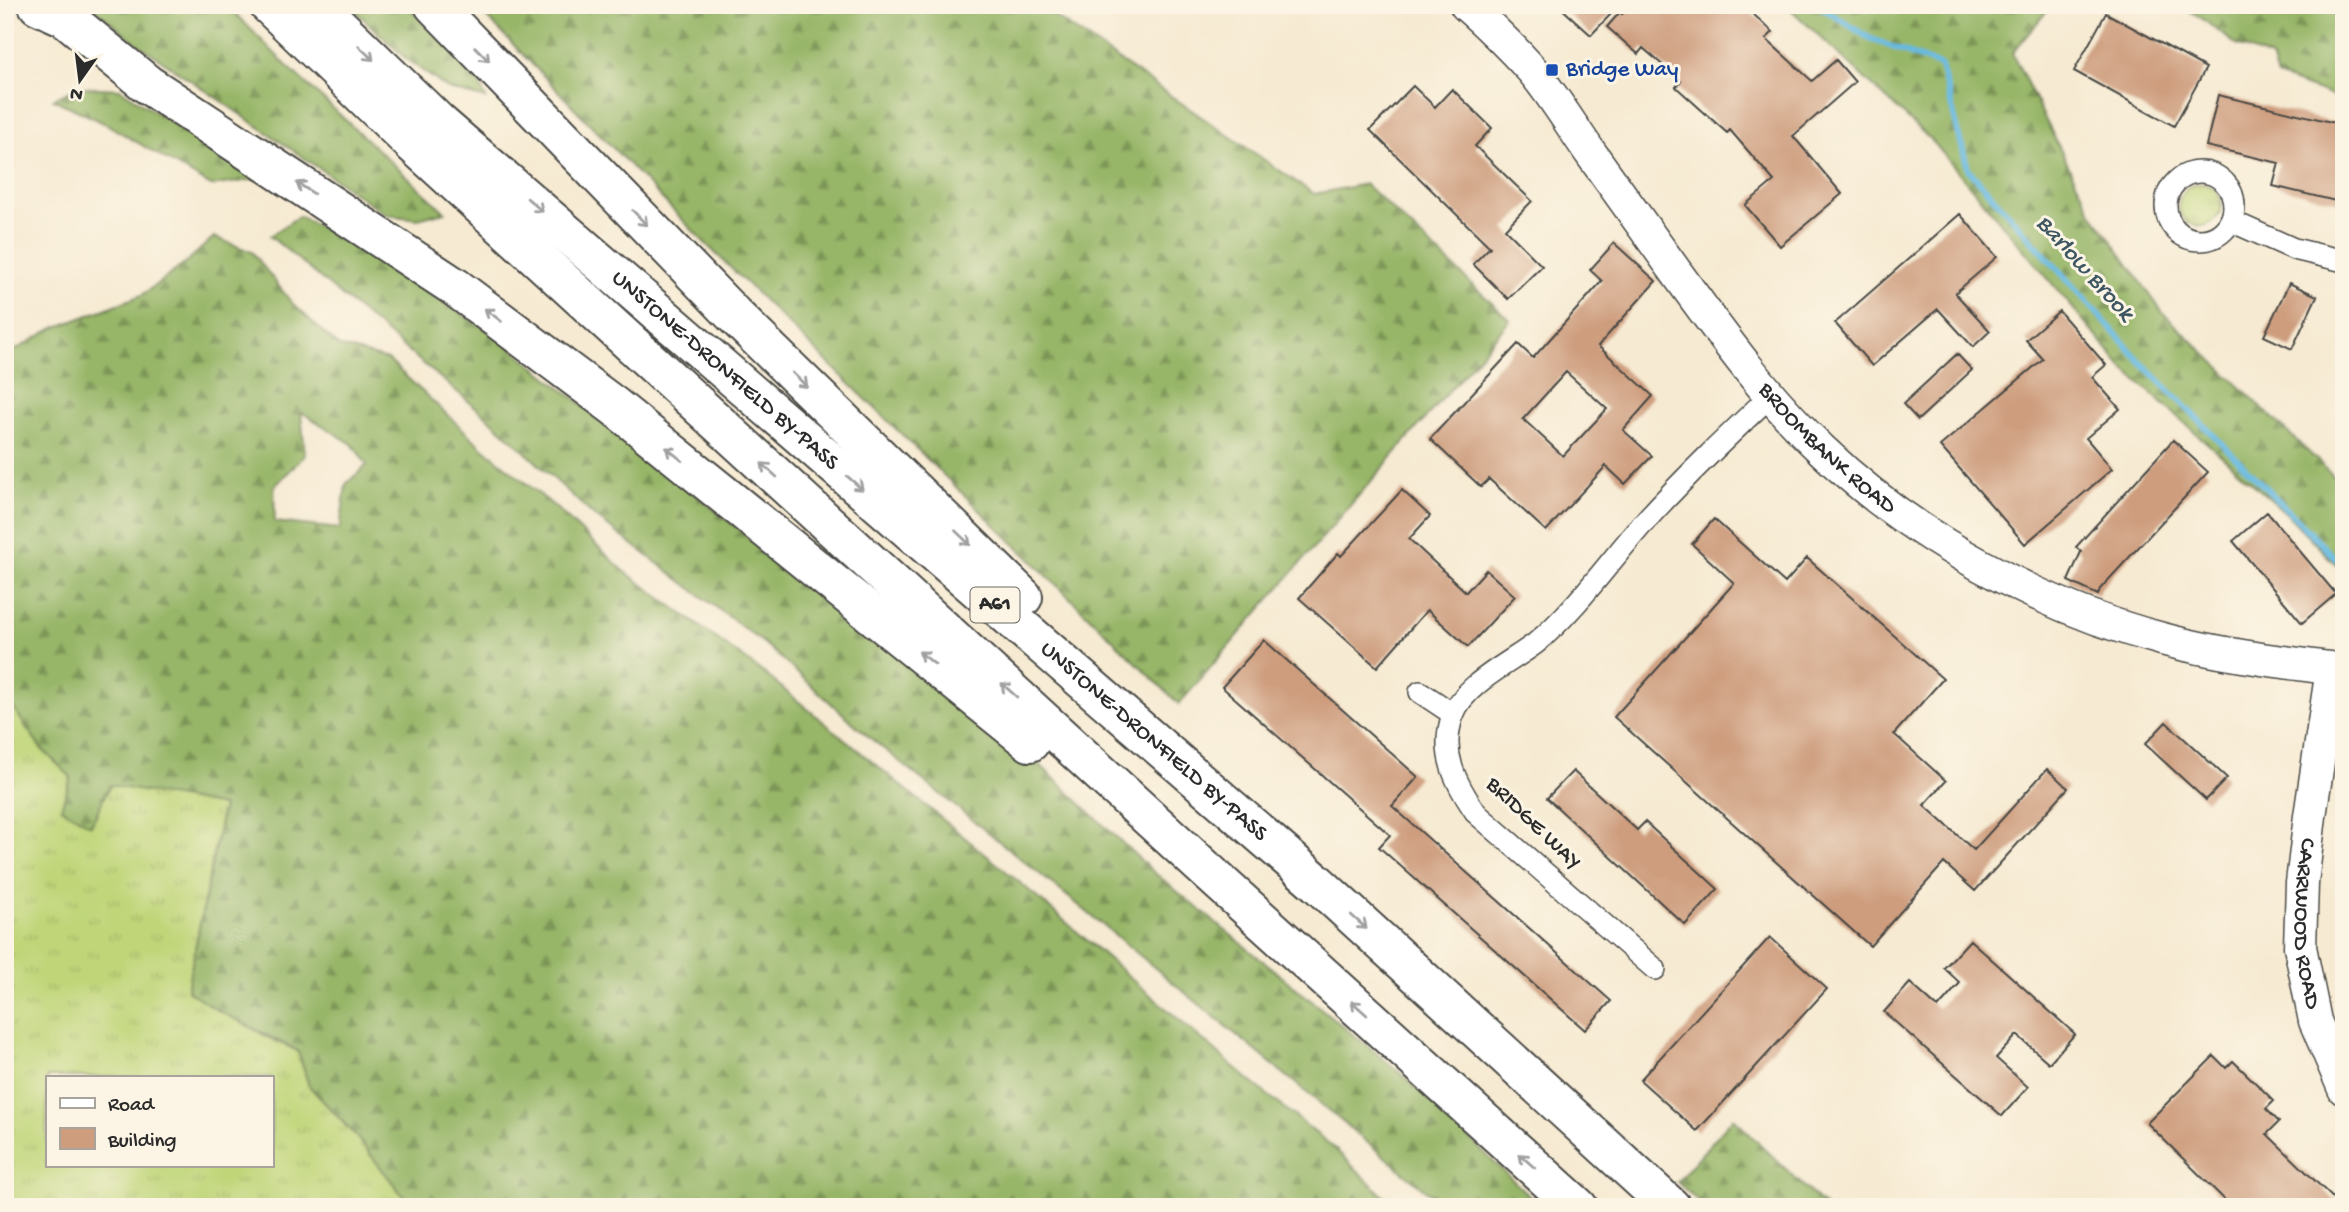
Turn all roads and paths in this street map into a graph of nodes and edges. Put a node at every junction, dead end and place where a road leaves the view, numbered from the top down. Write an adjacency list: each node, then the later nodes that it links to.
1 (38, 5): 12 (highway, A61, one-way to 1)
2 (269, 5): 12 (highway, UNSTONE-DRONFIELD BY-PASS / A61, one-way to 2)
3 (317, 5): 13 (highway, UNSTONE-DRONFIELD BY-PASS / A61, one-way to 13)
4 (434, 5): 13 (highway, A61, one-way to 13)
5 (1466, 5): 8 (street, BROOMBANK ROAD)
6 (2231, 221): 7 (street)
7 (2344, 261)
8 (1770, 395): 9 (street, BROOMBANK ROAD); 11 (street, BRIDGE WAY)
9 (2338, 669): 15 (street, CARRWOOD ROAD)
10 (1420, 692): 11 (street)
11 (1453, 714): 14 (street, BRIDGE WAY)
12 (1215, 878): 16 (highway, UNSTONE-DRONFIELD BY-PASS / A61, one-way to 12)
13 (1317, 883): 17 (highway, UNSTONE-DRONFIELD BY-PASS / A61, one-way to 17)
14 (1655, 969)
15 (2344, 1090)
16 (1578, 1207)
17 (1671, 1207)

